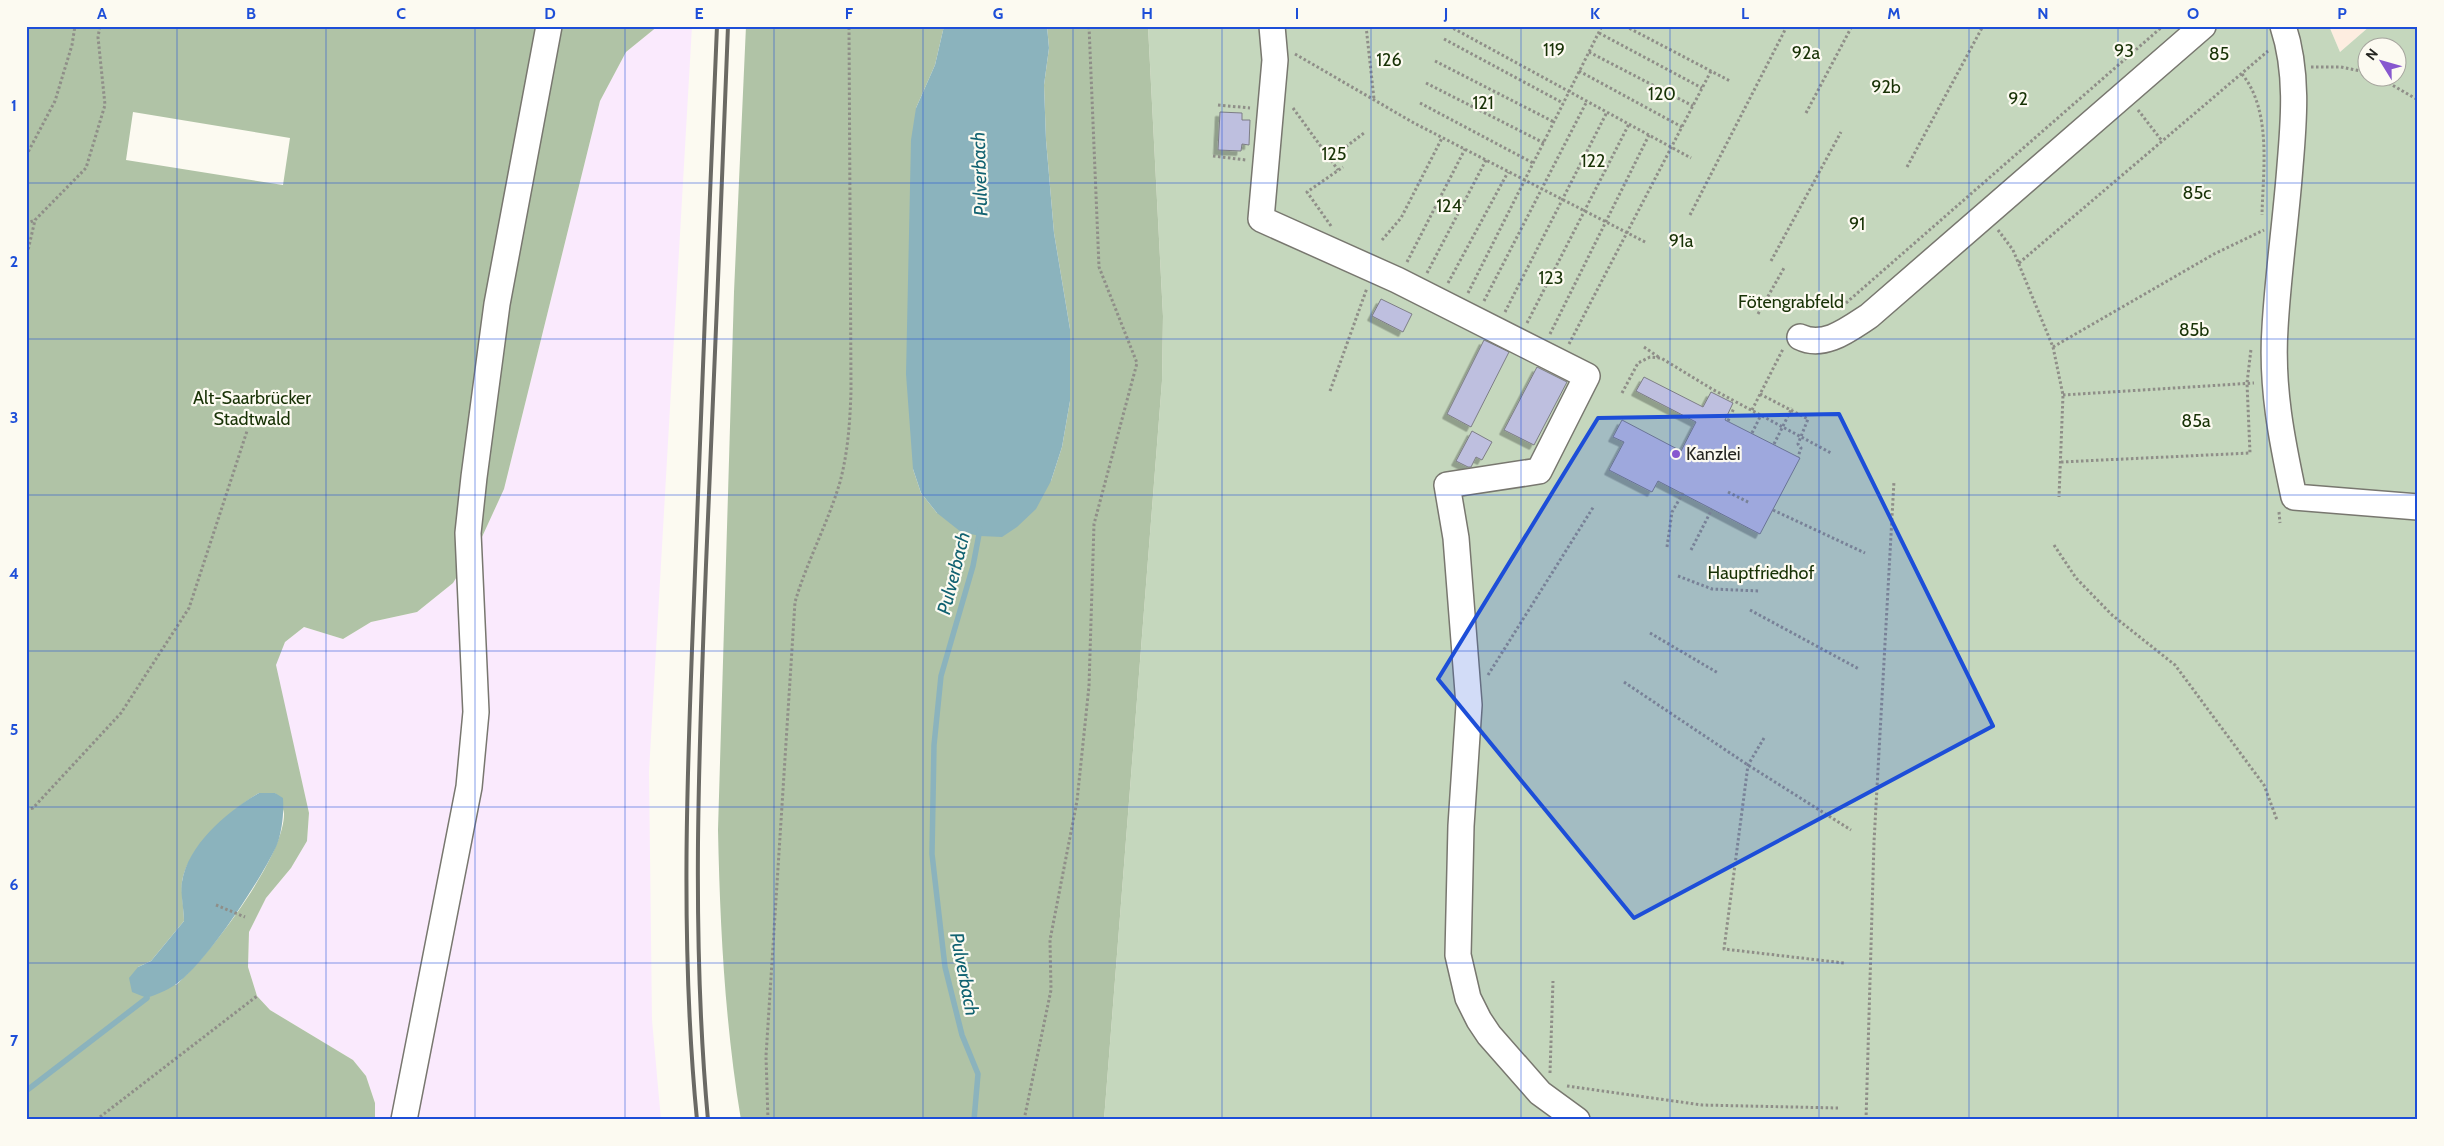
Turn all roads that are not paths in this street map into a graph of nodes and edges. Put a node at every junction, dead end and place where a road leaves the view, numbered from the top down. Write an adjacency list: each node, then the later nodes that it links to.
1 (549, 26): 7 (lane)
2 (2204, 26): 5 (lane)
3 (2282, 26): 6 (lane)
4 (1273, 34): 8 (lane)
5 (1793, 339)
6 (2418, 507)
7 (404, 1120)
8 (1577, 1120)

